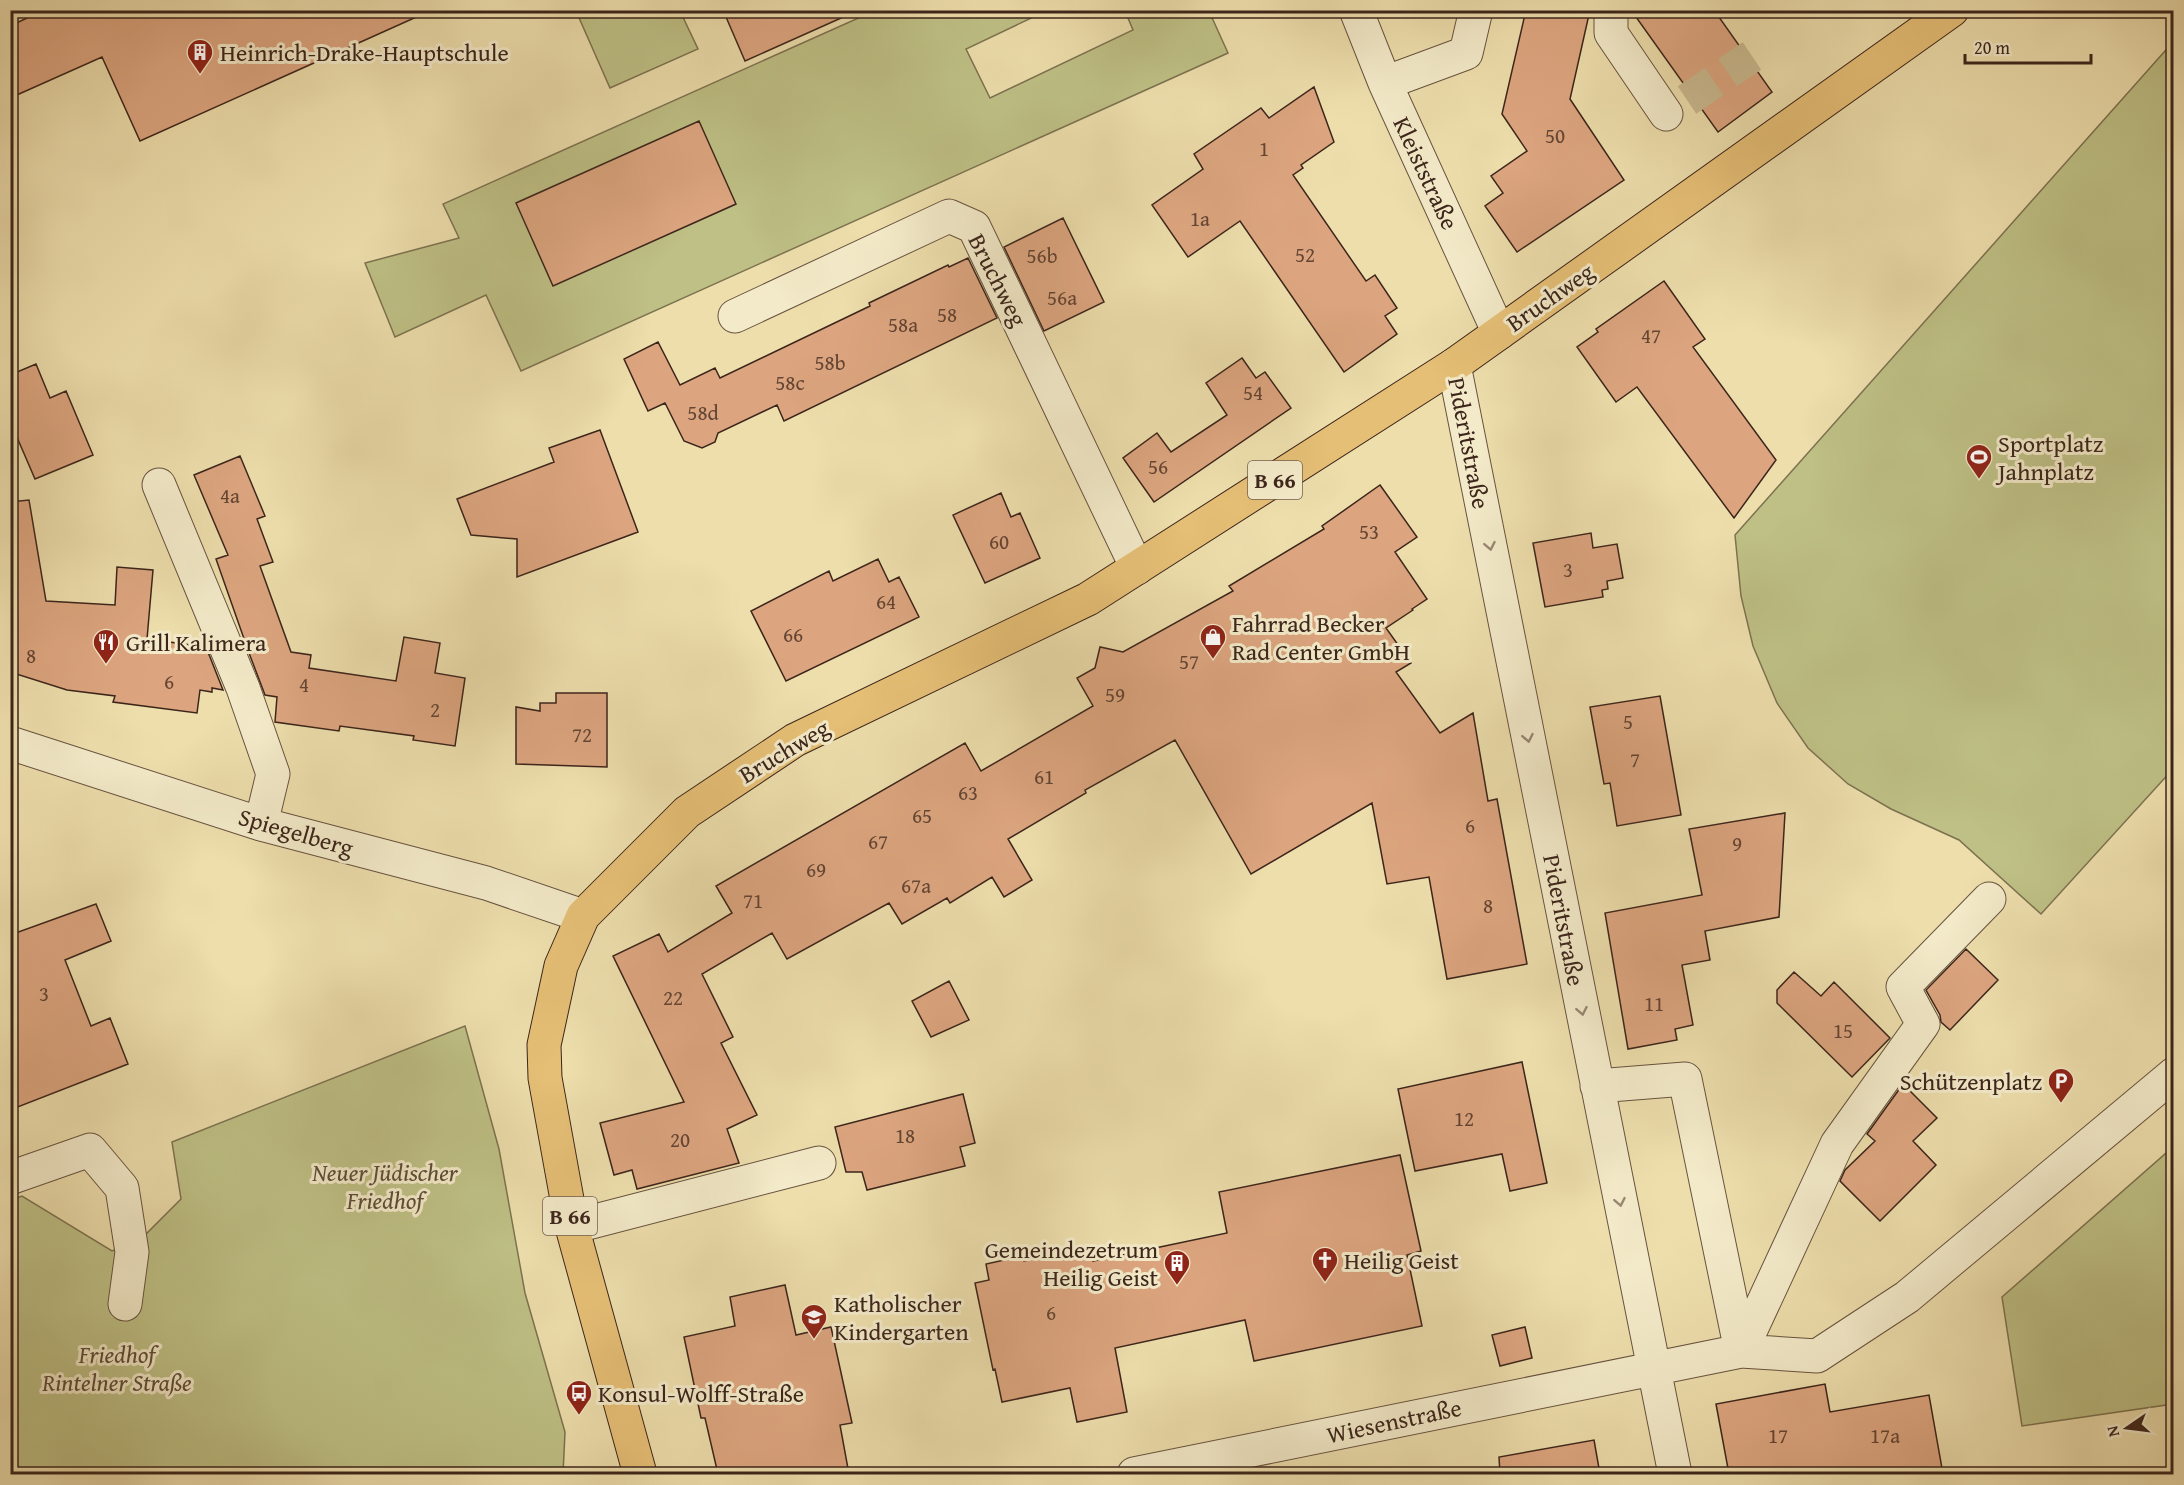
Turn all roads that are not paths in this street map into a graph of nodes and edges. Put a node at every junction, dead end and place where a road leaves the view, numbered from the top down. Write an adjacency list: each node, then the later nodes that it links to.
1 (1356, 10): 5 (street, Kleiststraße)
2 (1476, 10): 5 (street)
3 (1611, 10): 6 (street)
4 (1952, 10): 8 (main road, Bruchweg / B 66)
5 (1385, 83): 8 (street, Kleiststraße)
6 (1666, 114)
7 (735, 316): 11 (street, Bruchweg)
8 (1499, 333): 9 (main road, Bruchweg / B 66)
9 (1454, 365): 11 (main road, Bruchweg / B 66); 17 (street, Pideritstraße, one-way to 17)
10 (159, 485): 13 (street)
11 (1137, 568): 15 (main road, Bruchweg / B 66)
12 (10, 742): 13 (street, Spiegelberg)
13 (261, 824): 15 (street, Spiegelberg)
14 (1989, 899): 22 (street)
15 (582, 916): 20 (main road, Bruchweg / B 66)
16 (2174, 1074): 22 (street, Wiesenstraße)
17 (1597, 1086): 22 (street); 23 (street, Pideritstraße, one-way to 23)
18 (819, 1163): 20 (street)
19 (10, 1178): 21 (street)
20 (572, 1227): 24 (main road, B 66)
21 (124, 1304)
22 (1741, 1351): 23 (street, Wiesenstraße)
23 (1654, 1368): 25 (street, Wiesenstraße); 26 (street, Pideritstraße)
24 (640, 1474)
25 (1134, 1474)
26 (1675, 1474)

